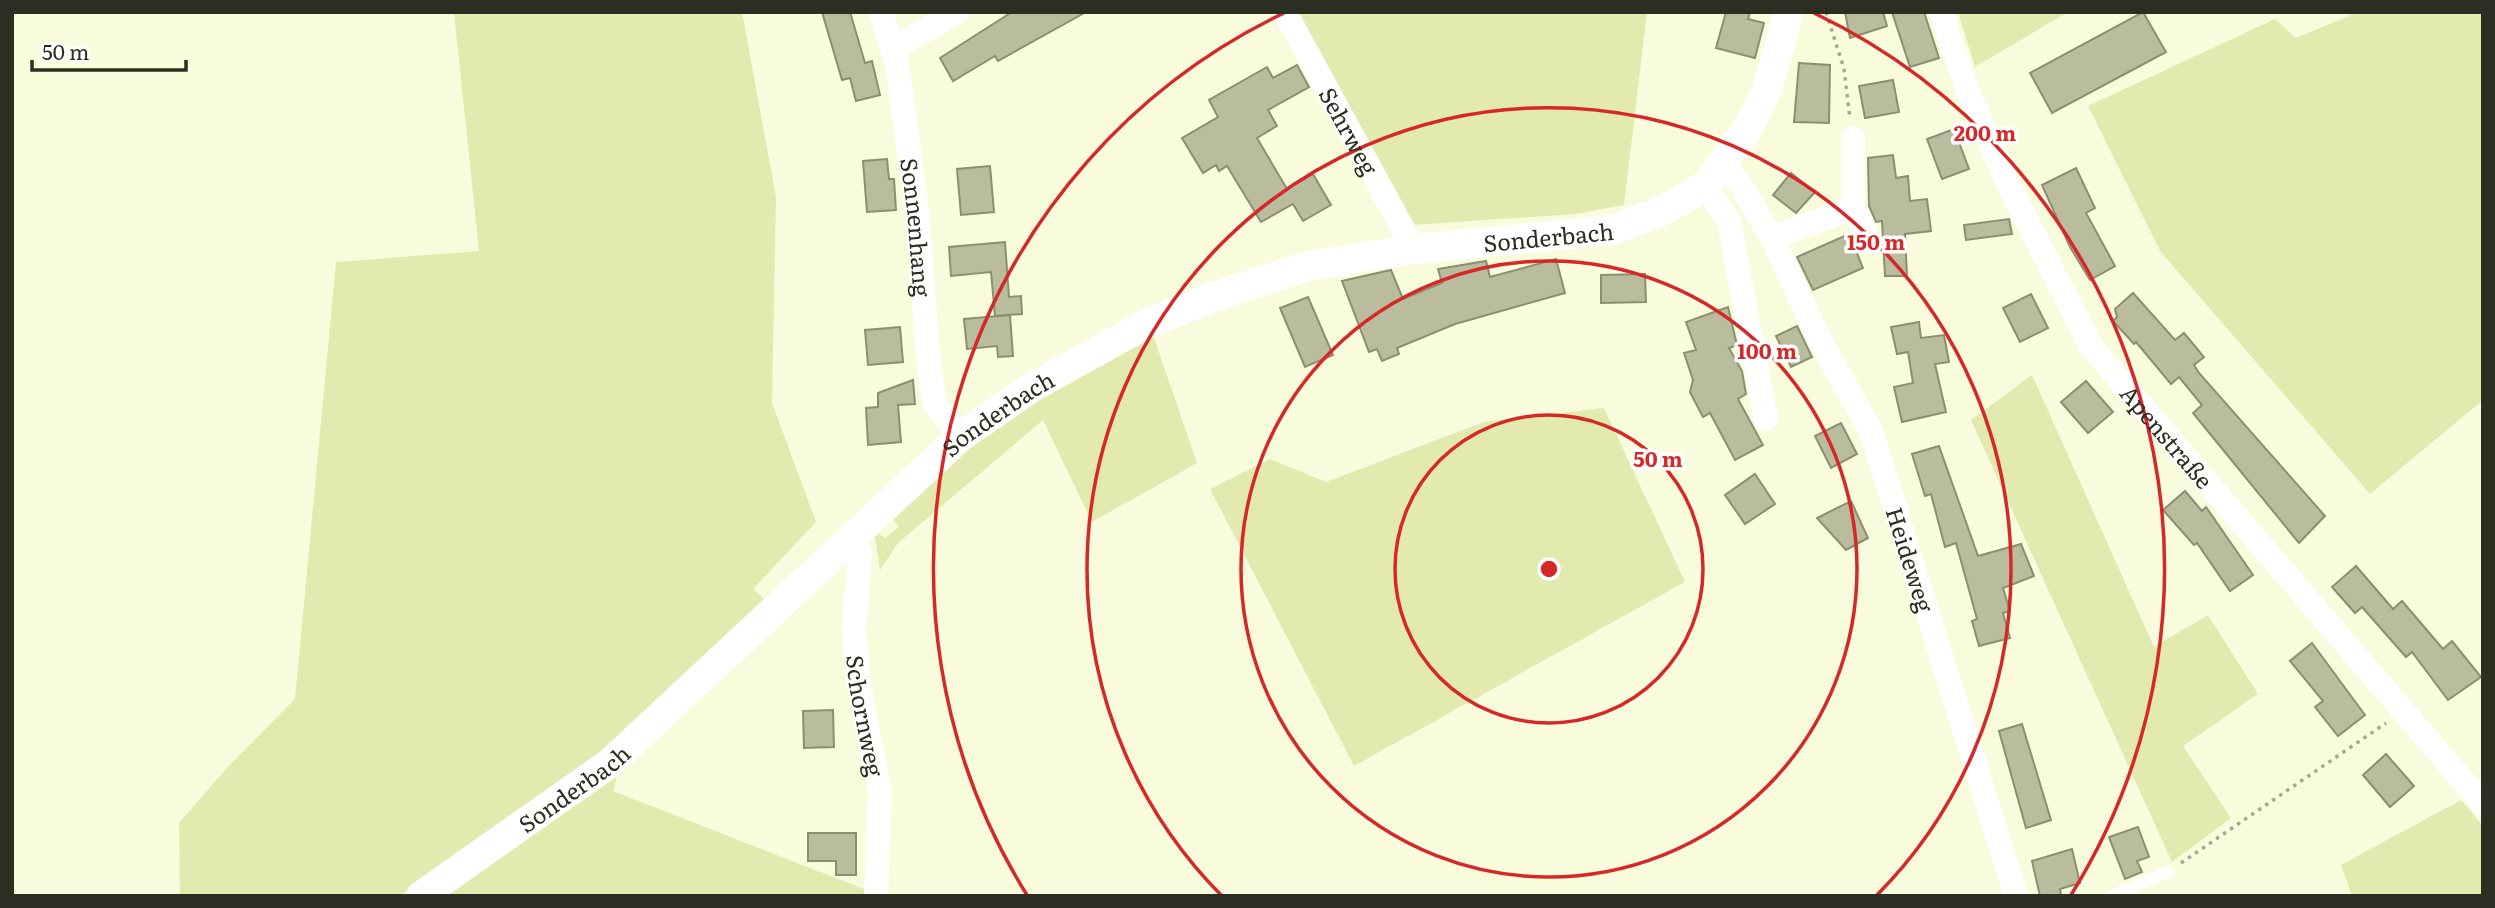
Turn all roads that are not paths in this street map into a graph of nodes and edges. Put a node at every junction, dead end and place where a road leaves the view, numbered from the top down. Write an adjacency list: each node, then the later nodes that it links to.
1 (881, 12): 6 (street, Sonnenhang)
2 (957, 12): 6 (street)
3 (1285, 12): 12 (street, Sehrweg)
4 (1789, 12): 8 (street, Sonderbach)
5 (1941, 12): 16 (street, Apenstraße)
6 (892, 49): 14 (street, Sonnenhang)
7 (1853, 138): 9 (street)
8 (1714, 176): 10 (street, Heideweg); 12 (street, Sonderbach); 13 (street)
9 (1853, 208): 10 (street); 11 (street)
10 (1772, 238): 20 (street, Heideweg)
11 (1868, 239)
12 (1414, 249): 14 (street, Sonderbach)
13 (1766, 418)
14 (960, 437): 15 (street, Sonderbach)
15 (848, 540): 18 (street, Sonderbach); 19 (street, Schornweg)
16 (2483, 804)
17 (2168, 872): 21 (lane)
18 (421, 896)
19 (876, 896)
20 (2016, 896)
21 (2112, 896)

